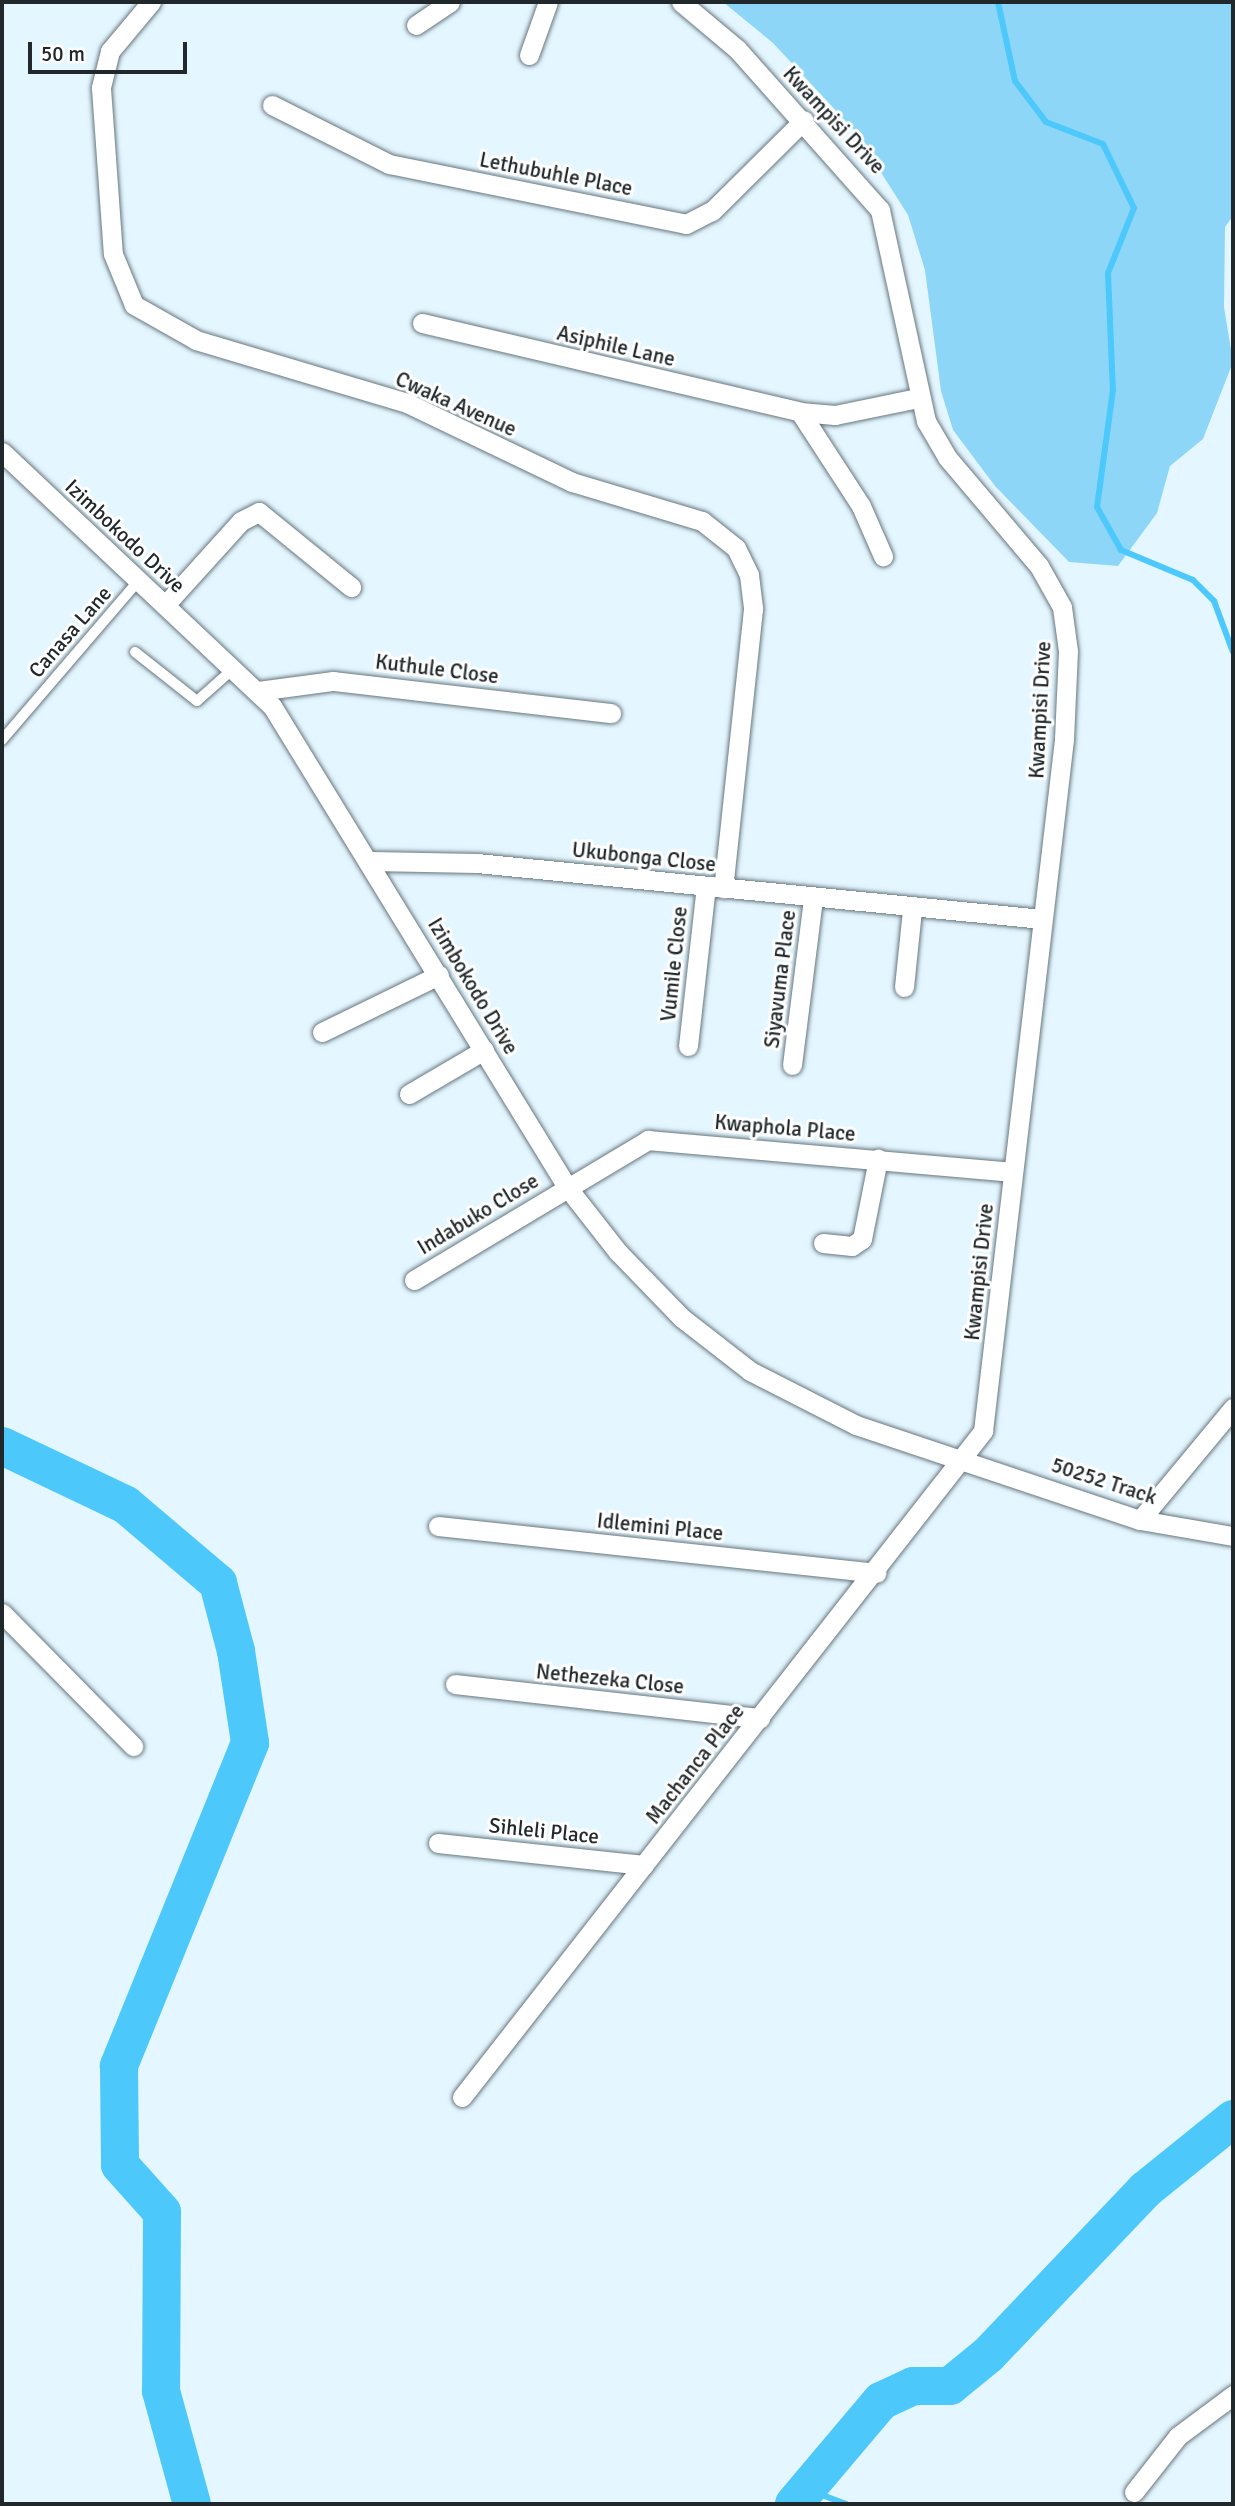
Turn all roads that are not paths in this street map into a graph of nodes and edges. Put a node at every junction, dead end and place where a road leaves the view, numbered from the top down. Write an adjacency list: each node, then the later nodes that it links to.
1 (151, 2): 23 (street, Cwaka Avenue)
2 (450, 2): 5 (street)
3 (548, 2): 6 (street)
4 (681, 2): 8 (street, Kwampisi Drive)
5 (416, 25)
6 (529, 55)
7 (272, 106): 8 (street, Lethubuhle Place)
8 (804, 120): 10 (street, Kwampisi Drive)
9 (422, 323): 11 (street, Asiphile Lane)
10 (918, 398): 11 (street, Asiphile Lane); 26 (street, Kwampisi Drive)
11 (800, 412): 13 (street)
12 (2, 452): 14 (street, Izimbokodo Drive)
13 (883, 556)
14 (140, 580): 16 (street, Izimbokodo Drive); 21 (lane, Canasa Lane)
15 (351, 587): 16 (street)
16 (166, 604): 18 (street, Izimbokodo Drive)
17 (135, 652): 18 (lane)
18 (234, 668): 19 (street, Izimbokodo Drive)
19 (258, 691): 20 (street, Kuthule Close); 22 (street, Izimbokodo Drive)
20 (611, 713)
21 (2, 740)
22 (371, 861): 23 (street, Ukubonga Close); 27 (street, Izimbokodo Drive)
23 (714, 887): 24 (street, Ukubonga Close); 30 (street, Vumile Close)
24 (813, 899): 25 (street, Ukubonga Close); 32 (street, Siyavuma Place)
25 (912, 909): 26 (street, Ukubonga Close); 28 (street)
26 (1042, 919): 35 (street, Kwampisi Drive)
27 (439, 975): 29 (street); 31 (street, Izimbokodo Drive)
28 (904, 987)
29 (322, 1031)
30 (688, 1046)
31 (484, 1050): 33 (street); 36 (street, Izimbokodo Drive)
32 (792, 1065)
33 (409, 1094)
34 (878, 1159): 35 (street, Kwaphola Place); 36 (street, Kwaphola Place); 37 (street)
35 (1013, 1172): 40 (street, Kwampisi Drive)
36 (567, 1187): 38 (street, Indabuko Close); 40 (street, Izimbokodo Drive)
37 (823, 1243)
38 (414, 1280)
39 (1233, 1408): 41 (street)
40 (964, 1459): 41 (street, 50252 Track); 44 (street, Machanca Place)
41 (1140, 1520): 43 (street, 50252 Track)
42 (438, 1526): 44 (street, Idlemini Place)
43 (1233, 1536)
44 (876, 1573): 47 (street, Machanca Place)
45 (2, 1613): 48 (street)
46 (455, 1684): 47 (street, Nethezeka Close)
47 (760, 1718): 50 (street, Machanca Place)
48 (133, 1746)
49 (438, 1843): 50 (street, Sihleli Place)
50 (644, 1865): 51 (street, Machanca Place)
51 (462, 2097)
52 (1233, 2395): 53 (street)
53 (1134, 2492)

